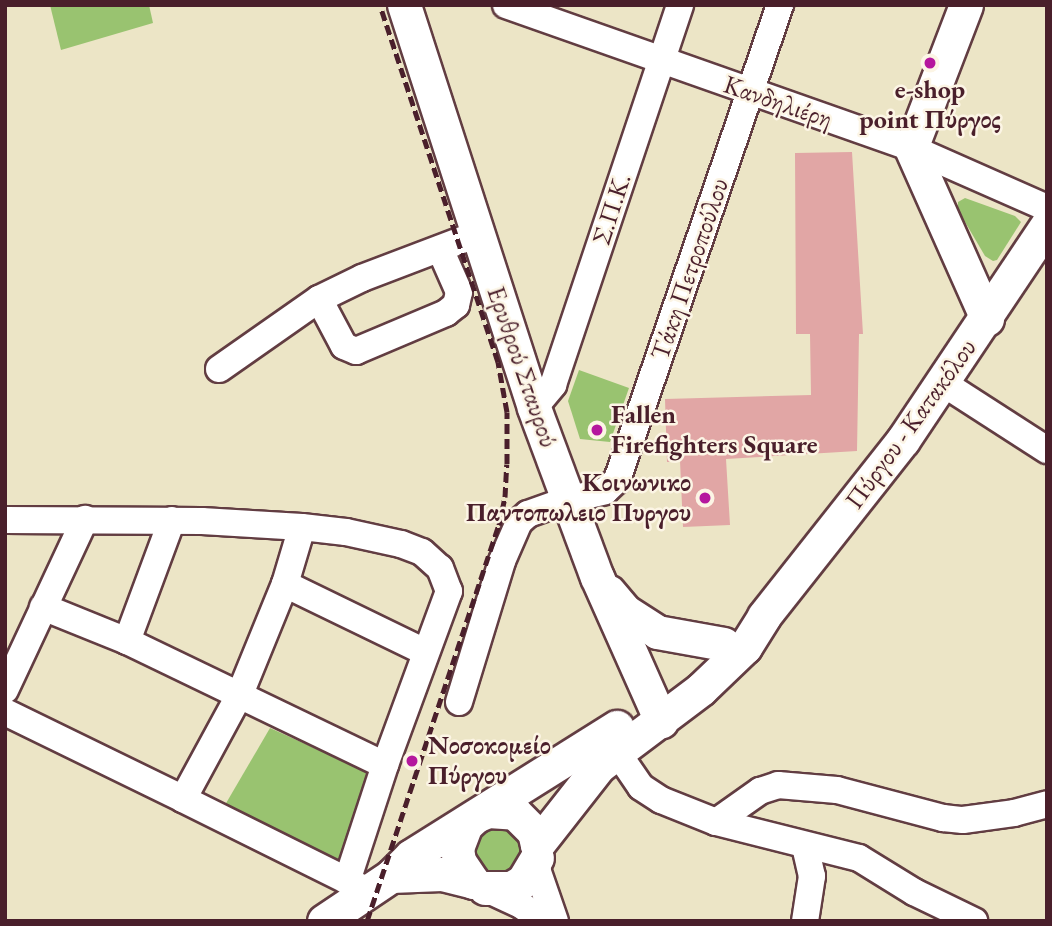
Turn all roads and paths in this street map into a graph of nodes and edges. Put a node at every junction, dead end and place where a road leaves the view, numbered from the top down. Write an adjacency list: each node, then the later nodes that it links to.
1 (404, 5): 11 (main road, Ερυθρού Σταυρού)
2 (506, 5): 6 (street, Κανδηλιέρη)
3 (680, 5): 6 (street, Σ.Π.Κ.)
4 (780, 5): 7 (street, Τάκη Πετροπούλου)
5 (966, 5): 8 (main road)
6 (661, 62): 7 (street, Κανδηλιέρη); 17 (street, Σ.Π.Κ.)
7 (751, 92): 8 (street, Κανδηλιέρη); 19 (street, Τάκη Πετροπούλου)
8 (911, 148): 9 (street, Κανδηλιέρη); 14 (main road)
9 (1047, 208)
10 (1047, 225): 14 (main road, Πύργου - Κατακόλου)
11 (478, 234): 12 (street); 17 (main road, Ερυθρού Σταυρού)
12 (440, 249): 13 (street); 13 (street)
13 (319, 299): 15 (street)
14 (986, 318): 16 (main road, Πύργου - Κατακόλου)
15 (219, 369)
16 (943, 383): 18 (street); 27 (main road, Πύργου - Κατακόλου)
17 (534, 408): 19 (main road, Ερυθρού Σταυρού)
18 (1047, 450)
19 (568, 500): 24 (main road, Ερυθρού Σταυρού); 33 (street, Τάκη Πετροπούλου)
20 (85, 519): 21 (street); 22 (street); 26 (street)
21 (5, 520)
22 (172, 520): 23 (street); 28 (street)
23 (302, 527): 25 (street); 30 (street)
24 (597, 577): 29 (main road); 35 (main road, Ερυθρού Σταυρού)
25 (285, 584): 30 (street); 32 (street)
26 (43, 607): 28 (street); 31 (street)
27 (764, 616): 29 (main road, Πύργου - Κατακόλου); 35 (main road, Πύργου - Κατακόλου)
28 (127, 640): 32 (street)
29 (724, 644): 35 (main road, Πύργου - Κατακόλου)
30 (425, 652): 37 (street)
31 (5, 690)
32 (240, 694): 37 (street); 38 (street)
33 (459, 702)
34 (5, 712): 38 (street)
35 (657, 712): 36 (main road, Πύργου - Κατακόλου); 40 (main road, Πύργου - Κατακόλου)
36 (617, 752): 41 (street); 43 (main road, Πύργου - Κατακόλου)
37 (385, 765): 44 (street)
38 (183, 799): 44 (street)
39 (1047, 804): 41 (street)
40 (476, 816): 43 (main road, Πύργου - Κατακόλου); 44 (main road, Πύργου - Κατακόλου); 45 (main road, Πύργου - Κατακόλου)
41 (716, 822): 42 (street)
42 (805, 846): 49 (street); 50 (street)
43 (537, 851): 45 (main road, Πύργου - Κατακόλου); 48 (street)
44 (369, 883): 45 (main road, Πύργου - Κατακόλου); 46 (main road, Πύργου - Κατακόλου)
45 (479, 885): 47 (street)
46 (324, 921)
47 (543, 921)
48 (555, 921)
49 (805, 921)
50 (974, 921)

